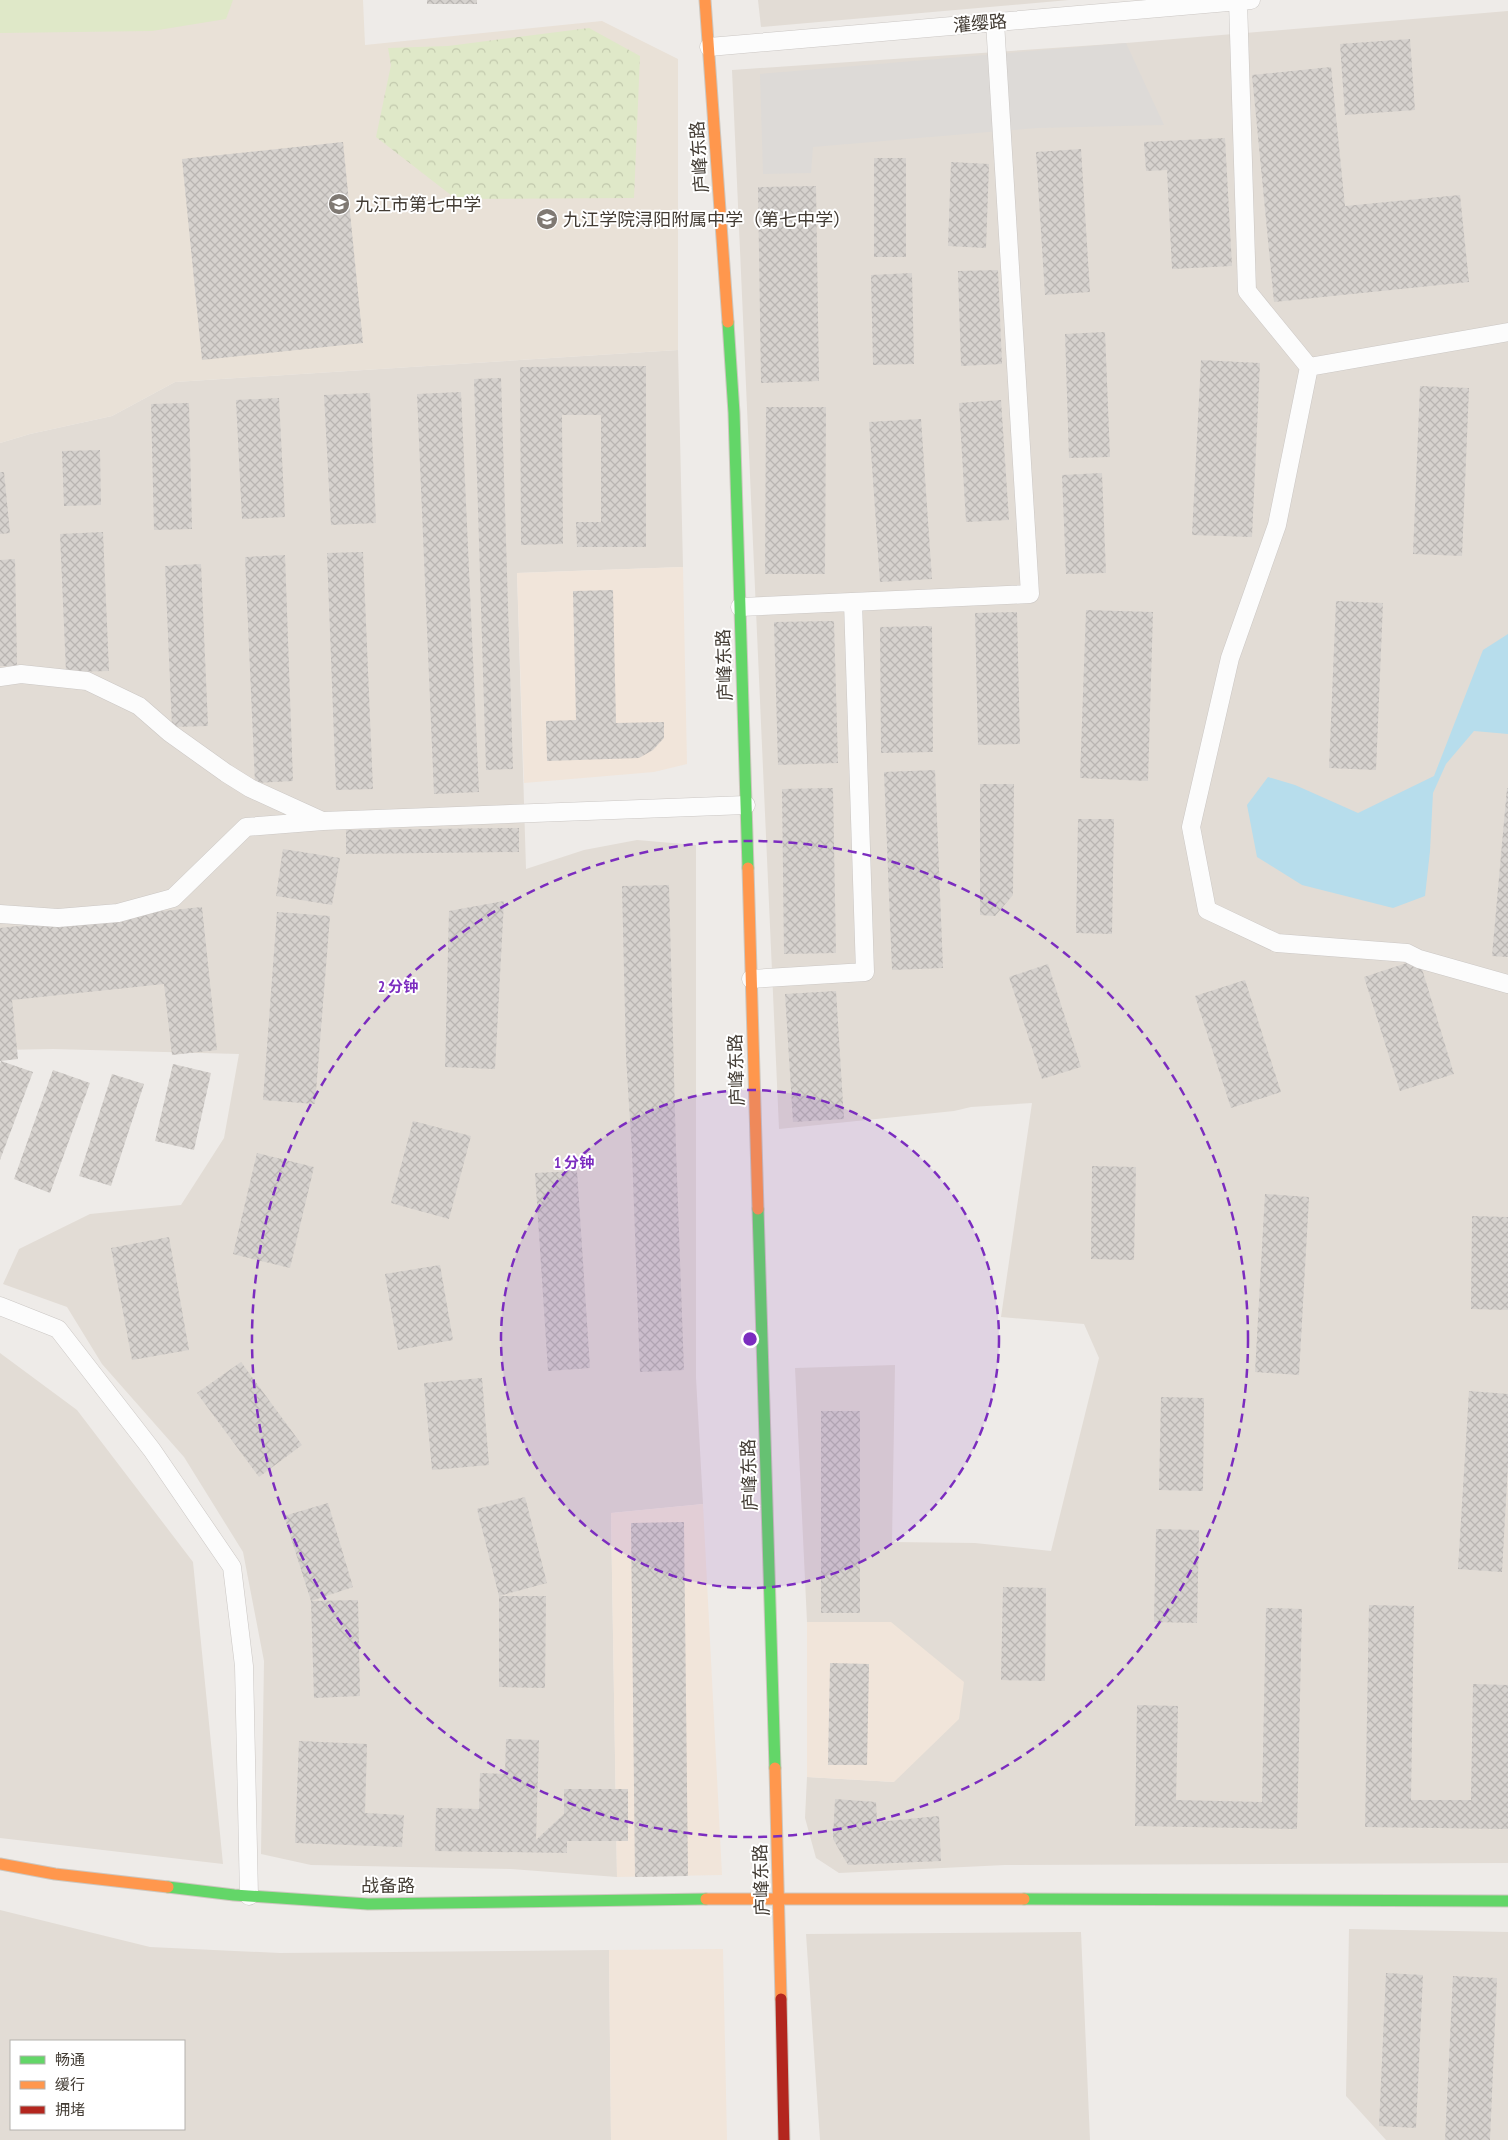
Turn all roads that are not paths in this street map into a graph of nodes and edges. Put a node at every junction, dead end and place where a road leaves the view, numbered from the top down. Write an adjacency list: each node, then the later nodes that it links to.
1 (705, 0): 4 (main road, 庐峰东路)
2 (1245, 1): 3 (street, 灌缨路); 6 (street)
3 (995, 22): 4 (street, 灌缨路); 7 (street)
4 (709, 47): 8 (main road, 庐峰东路)
5 (1508, 332): 6 (street)
6 (1309, 367): 14 (street)
7 (853, 602): 8 (street); 13 (street)
8 (740, 607): 10 (main road, 庐峰东路)
9 (0, 677): 11 (street)
10 (746, 805): 11 (street); 13 (main road, 庐峰东路)
11 (323, 822): 12 (street)
12 (0, 914)
13 (751, 979): 18 (main road, 庐峰东路)
14 (1508, 984)
15 (0, 1306): 17 (street)
16 (0, 1864): 17 (main road, 战备路)
17 (249, 1896): 18 (main road, 战备路)
18 (779, 1898): 19 (main road, 战备路); 20 (main road, 庐峰东路)
19 (1508, 1901)
20 (784, 2140)

